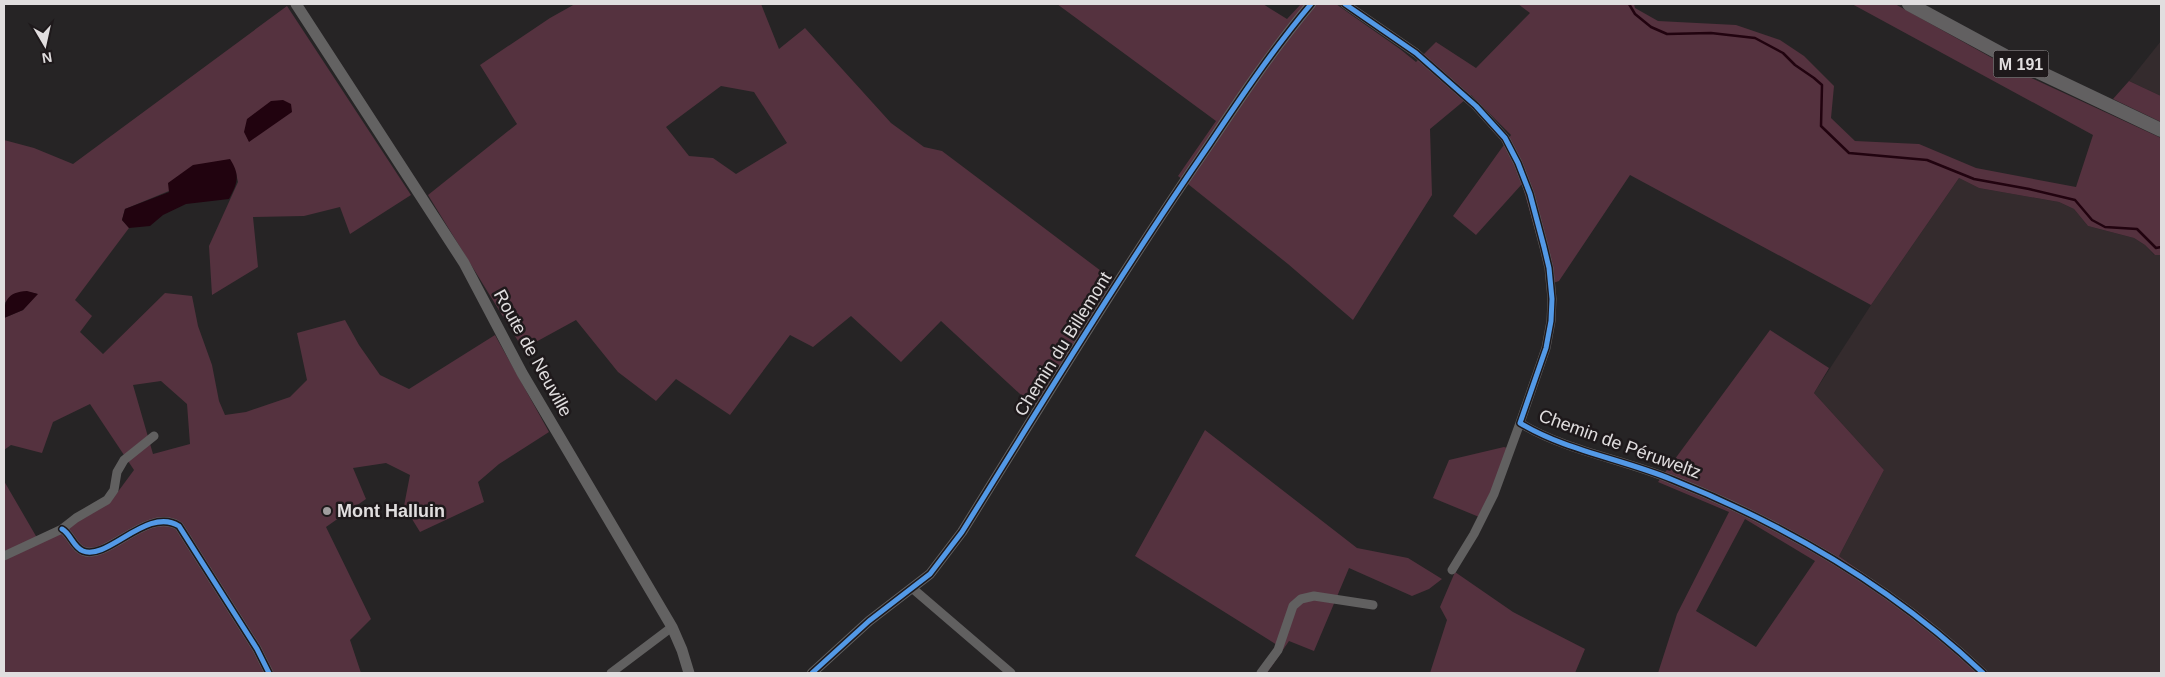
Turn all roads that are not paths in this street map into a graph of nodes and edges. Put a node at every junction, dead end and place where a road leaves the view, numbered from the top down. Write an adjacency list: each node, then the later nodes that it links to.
1 (296, 4): 13 (main road, Route de Neuville)
2 (1311, 4): 11 (street, Chemin du Billemont)
3 (1344, 4): 6 (street, Chemin de Péruweltz)
4 (1909, 4): 5 (main road, M 191)
5 (2161, 130)
6 (1520, 423): 10 (street); 20 (street, Chemin de Péruweltz)
7 (154, 436): 8 (street)
8 (62, 529): 9 (street); 14 (street)
9 (4, 556)
10 (1452, 570)
11 (912, 588): 17 (street, Chemin du Billemont); 18 (street)
12 (1373, 605): 19 (street)
13 (672, 627): 15 (street); 16 (main road, Route de Neuville)
14 (269, 673)
15 (611, 673)
16 (689, 673)
17 (812, 673)
18 (1011, 673)
19 (1261, 673)
20 (1983, 673)

